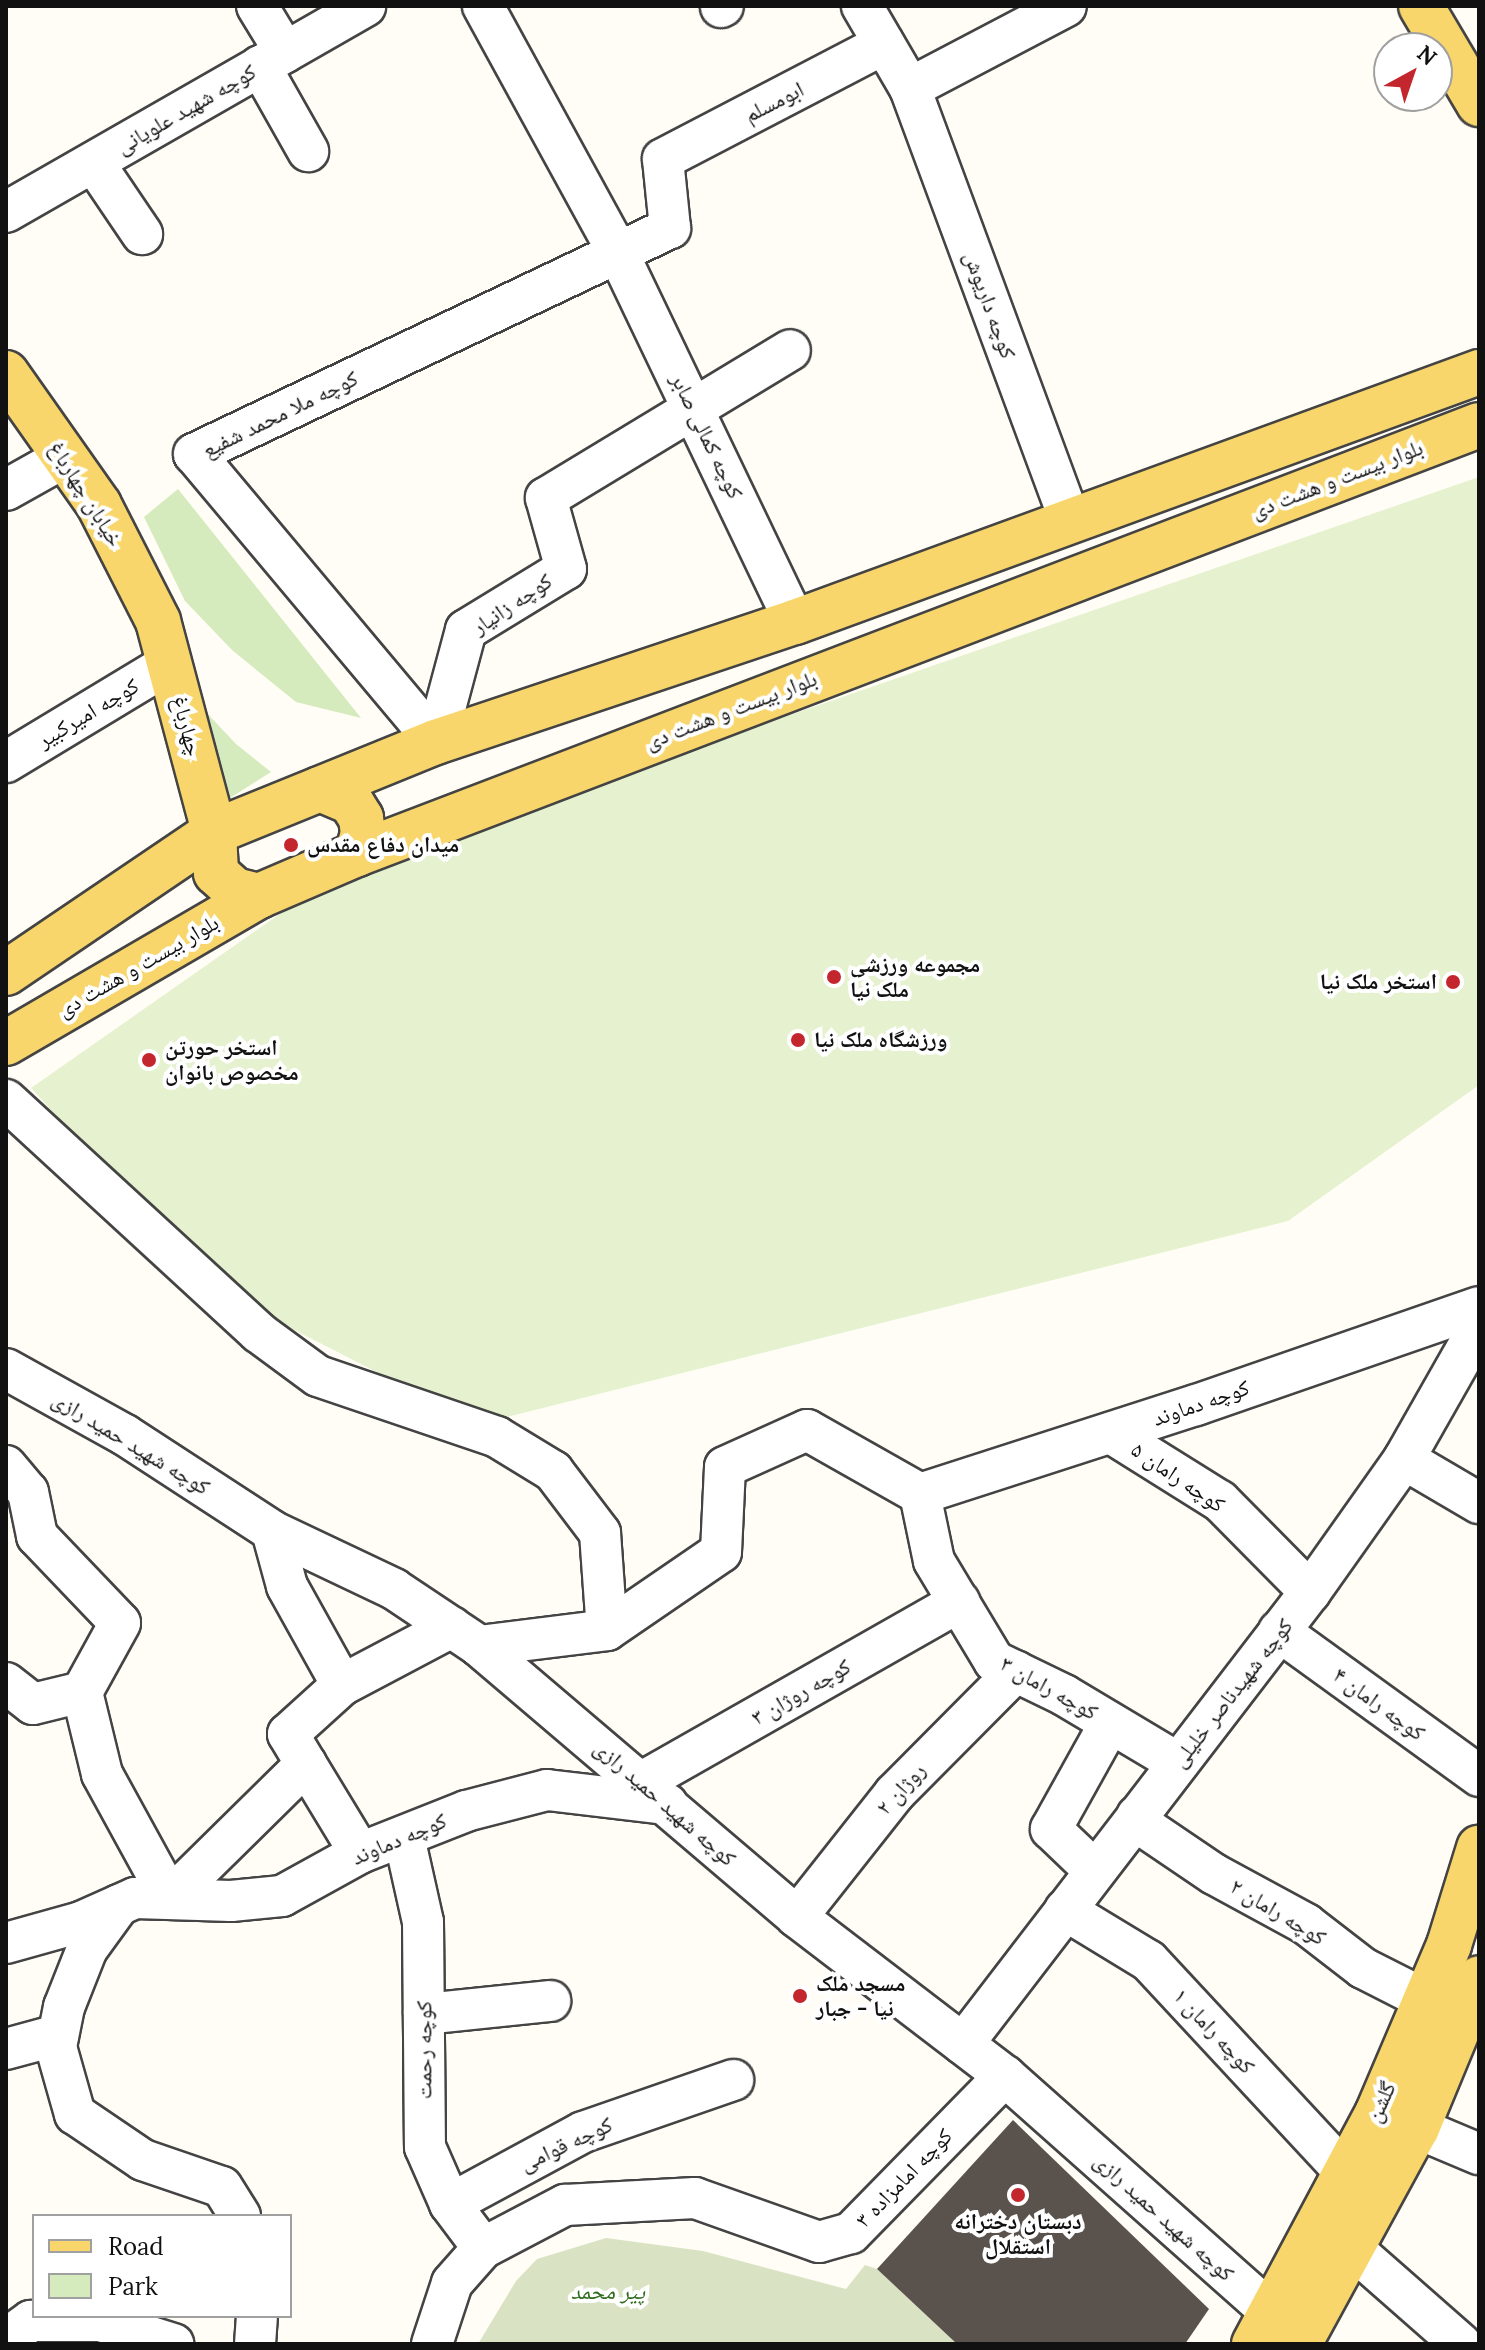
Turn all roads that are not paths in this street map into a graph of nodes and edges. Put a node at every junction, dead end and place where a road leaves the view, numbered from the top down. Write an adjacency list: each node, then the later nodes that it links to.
1 (257, 6): 8 (street)
2 (365, 6): 8 (street, کوچه شهید علویانی)
3 (483, 6): 15 (street, کوچه کمالی صابر)
4 (862, 6): 7 (street, کوچه داریوش)
5 (1066, 6): 9 (street)
6 (1421, 6): 10 (main road)
7 (884, 44): 9 (street, کوچه داریوش); 15 (street, ابومسلم)
8 (272, 59): 11 (street); 12 (street, کوچه شهید علویانی)
9 (910, 88): 23 (street, کوچه داریوش)
10 (1479, 104)
11 (308, 151)
12 (94, 163): 13 (street, کوچه شهید علویانی); 14 (street)
13 (6, 212)
14 (142, 234)
15 (617, 251): 19 (street, کوچه کمالی صابر); 28 (street, کوچه ملا محمد شفیع)
16 (790, 350): 19 (street)
17 (1479, 372): 23 (main road)
18 (6, 373): 21 (main road, خیابان چهارباغ)
19 (694, 409): 25 (street, کوچه کمالی صابر); 28 (street, کوچه زانیار)
20 (1479, 425): 27 (main road, بلوار بیست و هشت دی)
21 (65, 457): 22 (street); 24 (main road, خیابان چهارباغ)
22 (6, 490)
23 (1070, 521): 25 (main road)
24 (158, 621): 26 (main road, چهارباغ)
25 (795, 622): 27 (main road); 28 (main road)
26 (170, 663): 29 (street, کوچه امیرکبیر); 31 (main road, چهارباغ)
27 (824, 674): 32 (main road, بلوار بیست و هشت دی)
28 (436, 742): 30 (main road)
29 (6, 762)
30 (320, 789): 31 (main road); 32 (main road)
31 (214, 832): 33 (main road, چهارباغ); 34 (main road)
32 (357, 854): 33 (main road, بلوار بیست و هشت دی)
33 (259, 896): 36 (main road, بلوار بیست و هشت دی)
34 (55, 942): 35 (main road); 36 (main road)
35 (6, 973)
36 (88, 994): 37 (main road, بلوار بیست و هشت دی)
37 (6, 1043)
38 (6, 1100): 50 (street)
39 (1479, 1307): 42 (street, کوچه دماوند)
40 (1479, 1327): 43 (street, کوچه شهیدناصر خلیلی)
41 (10, 1379): 47 (street, کوچه شهید حمید رازی)
42 (1111, 1433): 45 (street, کوچه دماوند); 48 (street, کوچه رامان ۵)
43 (1404, 1459): 46 (street); 48 (street, کوچه شهیدناصر خلیلی)
44 (6, 1466): 56 (street)
45 (920, 1494): 49 (street, کوچه رامان ۳); 50 (street)
46 (1479, 1503)
47 (272, 1531): 52 (street, کوچه شهید حمید رازی); 55 (street)
48 (1310, 1592): 51 (street, کوچه شهیدناصر خلیلی)
49 (959, 1602): 53 (street, کوچه رامان ۳); 61 (street, کوچه روژان ۳)
50 (607, 1630): 52 (street)
51 (1279, 1631): 58 (street, کوچه شهیدناصر خلیلی); 60 (street, کوچه رامان ۴)
52 (465, 1637): 55 (street); 61 (street, کوچه شهید حمید رازی)
53 (1016, 1671): 57 (street, کوچه رامان ۳); 69 (street, روژان ۲)
54 (6, 1683): 56 (street)
55 (342, 1685): 59 (street)
56 (82, 1692): 67 (street)
57 (1110, 1723): 58 (street, کوچه رامان ۳); 66 (street)
58 (1178, 1763): 62 (street, کوچه شهیدناصر خلیلی)
59 (306, 1764): 65 (street); 67 (street)
60 (1479, 1776)
61 (655, 1793): 63 (street, کوچه دماوند); 69 (street, کوچه شهید حمید رازی)
62 (1137, 1816): 66 (street, کوچه شهیدناصر خلیلی); 72 (street, کوچه رامان ۲)
63 (404, 1837): 65 (street, کوچه دماوند); 74 (street, کوچه رحمت)
64 (1479, 1848): 72 (main road, گلشن)
65 (360, 1853): 67 (street, کوچه دماوند)
66 (1095, 1871): 68 (street, کوچه شهیدناصر خلیلی)
67 (141, 1901): 70 (street); 75 (street)
68 (1065, 1910): 76 (street, کوچه شهیدناصر خلیلی); 82 (street, کوچه رامان ۱)
69 (797, 1917): 76 (street, کوچه شهید حمید رازی)
70 (6, 1943)
71 (1476, 1995): 80 (main road, گلشن)
72 (1426, 2000): 82 (main road, گلشن)
73 (550, 2001): 74 (street)
74 (424, 2014): 83 (street, کوچه رحمت)
75 (58, 2035): 77 (street); 84 (street)
76 (963, 2044): 78 (street, کوچه شهید حمید رازی)
77 (6, 2049)
78 (1005, 2076): 85 (street, کوچه امامزاده ۳); 88 (street, کوچه شهید حمید رازی)
79 (733, 2080): 83 (street, کوچه قوامی)
80 (1417, 2128): 81 (street); 86 (main road, گلشن)
81 (1479, 2154)
82 (1346, 2173): 88 (main road, گلشن)
83 (450, 2204): 85 (street, کوچه رحمت)
84 (239, 2214)
85 (483, 2248): 92 (street, کوچه امامزاده ۳)
86 (1354, 2250): 88 (main road, گلشن); 93 (street)
87 (257, 2318): 91 (street)
88 (1282, 2334)
89 (7, 2335): 90 (street)
90 (173, 2344)
91 (255, 2344)
92 (432, 2344)
93 (1461, 2344)

